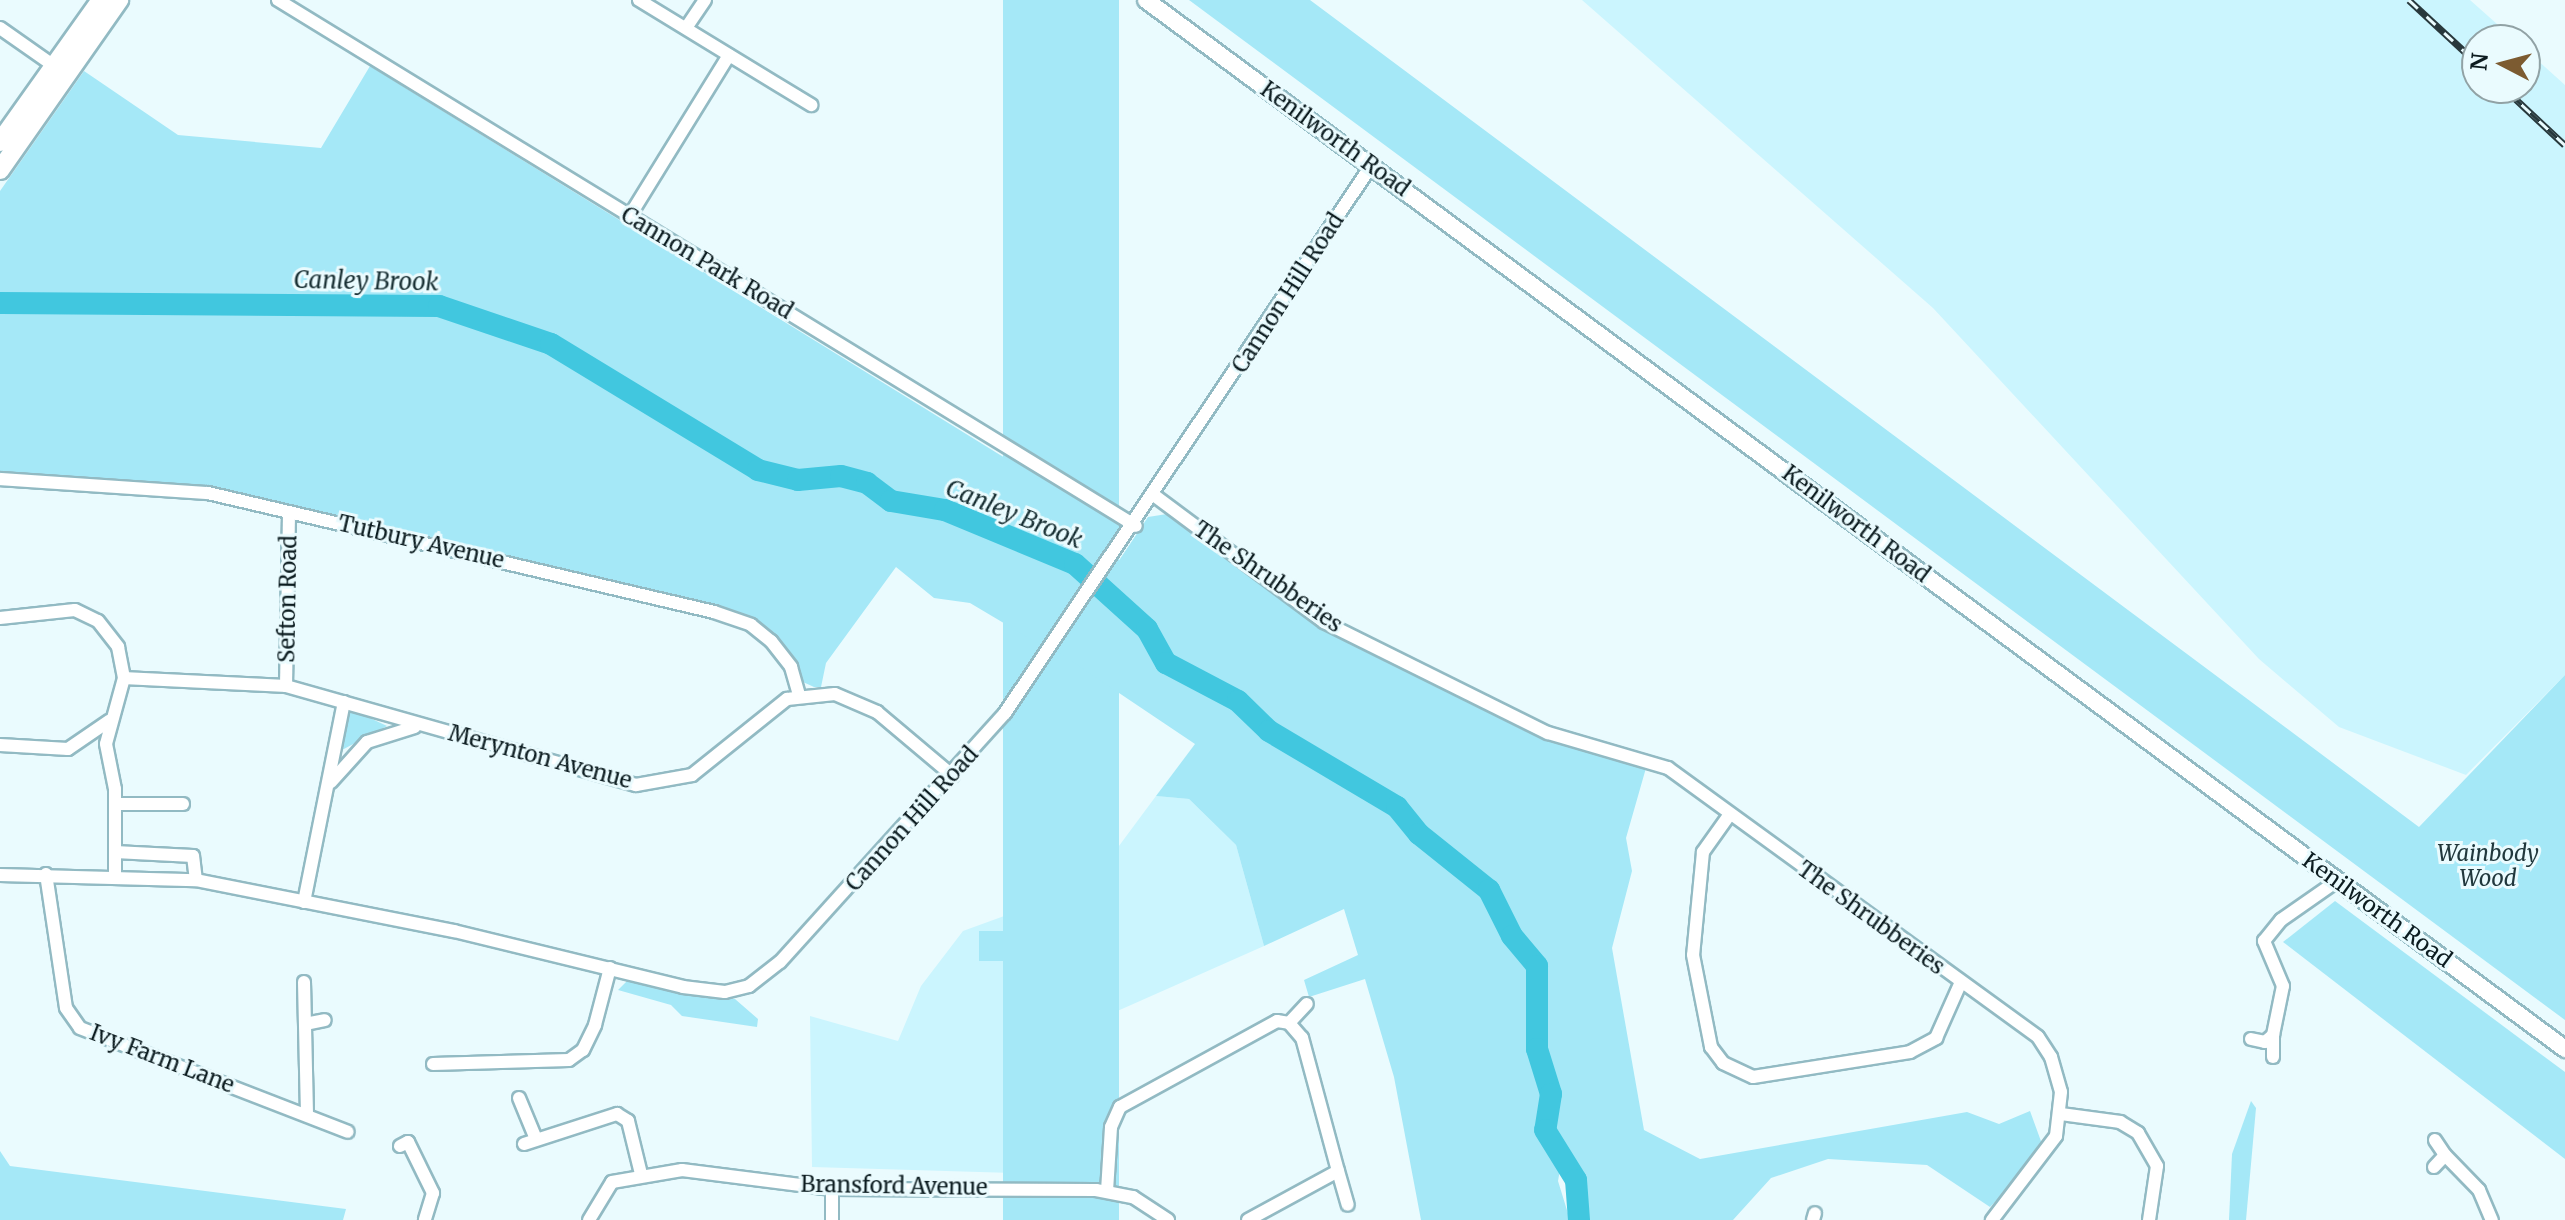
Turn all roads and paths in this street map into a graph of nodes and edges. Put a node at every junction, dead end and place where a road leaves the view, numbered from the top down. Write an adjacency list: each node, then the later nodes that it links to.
1 (101, 0): 10 (highway)
2 (119, 0): 14 (highway)
3 (278, 0): 15 (street, Cannon Park Road)
4 (639, 0): 8 (street)
5 (705, 0): 8 (street)
6 (1146, 0): 13 (main road, Kenilworth Road)
7 (0, 28): 10 (street)
8 (686, 28): 9 (street)
9 (729, 55): 11 (street); 15 (street)
10 (54, 66): 12 (highway)
11 (811, 105)
12 (0, 142)
13 (1371, 166): 17 (street, Cannon Hill Road); 40 (main road, Kenilworth Road)
14 (0, 170)
15 (629, 217): 19 (street, Cannon Park Road)
16 (0, 479): 18 (street, Tutbury Avenue)
17 (1155, 496): 19 (street, Cannon Hill Road); 34 (street, The Shrubberies)
18 (289, 512): 22 (street, Sefton Road); 23 (street, Tutbury Avenue)
19 (1136, 526): 30 (street, Cannon Hill Road)
20 (0, 618): 21 (street)
21 (124, 678): 22 (street, Merynton Avenue); 25 (street)
22 (286, 686): 24 (street, Merynton Avenue)
23 (799, 695): 26 (street, Merynton Avenue); 30 (street, Merynton Avenue)
24 (344, 702): 26 (street, Merynton Avenue); 31 (street)
25 (109, 721): 28 (street); 29 (street)
26 (425, 727): 31 (street)
27 (0, 745): 28 (street)
28 (79, 745): 29 (street)
29 (107, 760): 32 (street)
30 (953, 776): 42 (street, Cannon Hill Road)
31 (324, 800): 41 (street)
32 (116, 804): 33 (street); 35 (street)
33 (183, 804)
34 (1730, 814): 44 (street, The Shrubberies); 44 (street, The Shrubberies)
35 (115, 852): 38 (street); 39 (street)
36 (46, 874): 37 (street, Cannon Hill Road); 38 (street, Cannon Hill Road); 55 (street, Ivy Farm Lane)
37 (0, 875)
38 (115, 875): 39 (street, Cannon Hill Road)
39 (196, 880): 41 (street, Cannon Hill Road)
40 (2337, 881): 49 (street); 51 (main road, Kenilworth Road)
41 (304, 902): 42 (street, Cannon Hill Road)
42 (610, 968): 53 (street)
43 (304, 982): 48 (street)
44 (1960, 984): 56 (street)
45 (1307, 1004): 47 (street)
46 (325, 1020): 48 (street)
47 (1289, 1023): 62 (street); 65 (street)
48 (305, 1024): 55 (street)
49 (2273, 1035): 50 (street); 52 (street)
50 (2251, 1039)
51 (2565, 1049)
52 (2273, 1057)
53 (433, 1064)
54 (519, 1098): 63 (street)
55 (307, 1113): 57 (street, Ivy Farm Lane)
56 (2061, 1114): 72 (street); 73 (street)
57 (348, 1132)
58 (2435, 1140): 60 (street)
59 (400, 1146): 67 (street)
60 (2445, 1155): 61 (street); 74 (street)
61 (2434, 1167)
62 (1338, 1171): 66 (street); 71 (street)
63 (641, 1174): 64 (street, Bransford Avenue); 68 (street, Bransford Avenue)
64 (832, 1189): 65 (street, Bransford Avenue); 69 (street)
65 (1107, 1191): 70 (street, Bransford Avenue)
66 (1348, 1205)
67 (425, 1220)
68 (589, 1220)
69 (832, 1220)
70 (1168, 1220)
71 (1248, 1220)
72 (1992, 1220)
73 (2149, 1220)
74 (2492, 1220)

